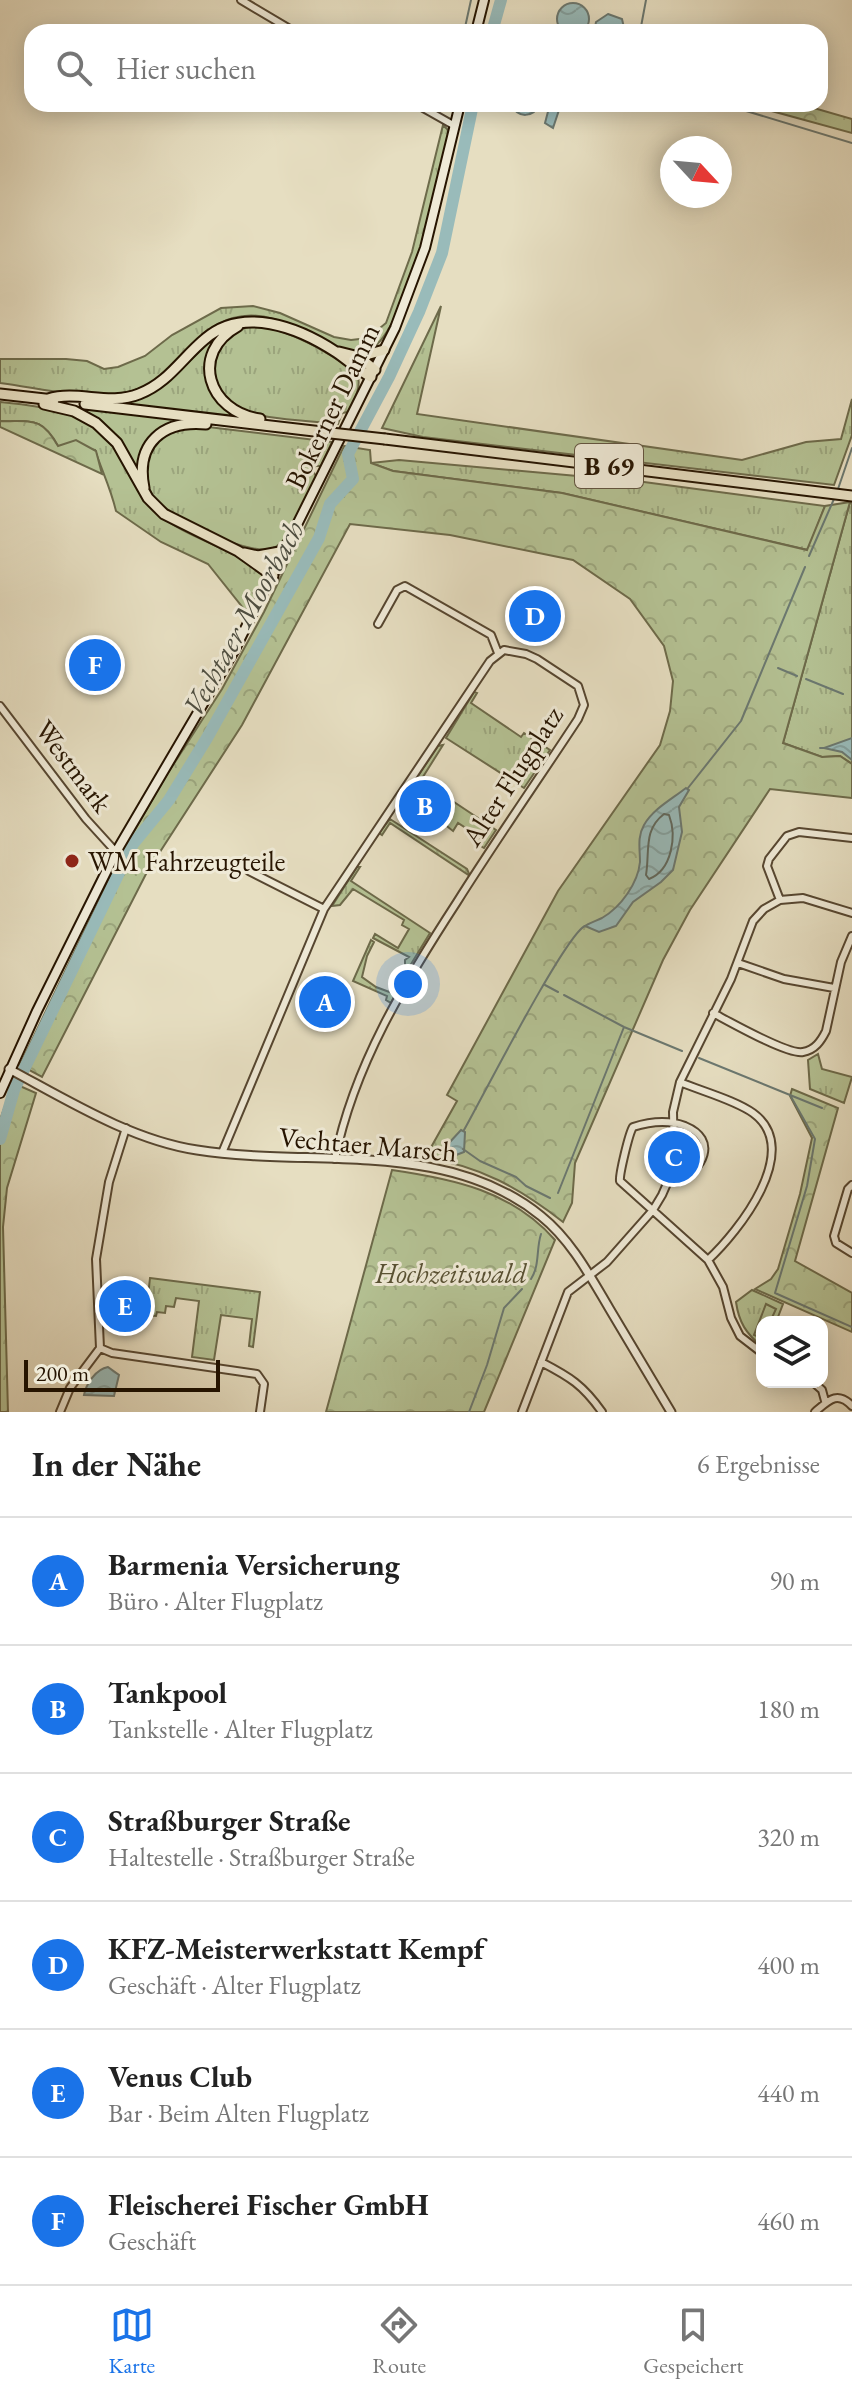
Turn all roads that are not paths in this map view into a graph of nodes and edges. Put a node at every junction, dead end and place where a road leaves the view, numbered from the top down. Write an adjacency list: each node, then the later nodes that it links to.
1 (241, 0): 3 (street)
2 (484, 0): 4 (main road)
3 (282, 24)
4 (478, 24)
5 (430, 112): 7 (street)
6 (458, 112): 7 (main road, Bokerner Damm)
7 (455, 126): 10 (main road, Bokerner Damm)
8 (244, 322): 9 (main road); 15 (main road); 17 (main road)
9 (334, 350): 11 (main road); 12 (main road)
10 (384, 350): 11 (main road); 12 (main road, Bokerner Damm)
11 (359, 357): 12 (main road)
12 (373, 373): 21 (main road, Bokerner Damm)
13 (0, 394): 14 (main road, B 69)
14 (18, 396): 15 (main road, B 69); 18 (main road)
15 (48, 399): 16 (main road, B 69)
16 (255, 424): 17 (main road, B 69); 18 (main road)
17 (299, 429): 19 (main road, B 69, bridge)
18 (144, 491): 20 (main road)
19 (852, 496)
20 (238, 551): 22 (main road); 23 (main road)
21 (285, 551): 22 (main road); 23 (main road, Bokerner Damm)
22 (258, 556): 23 (main road)
23 (274, 573): 28 (main road, Bokerner Damm)
24 (378, 624): 25 (street)
25 (498, 653): 31 (street); 43 (street, Alter Flugplatz)
26 (0, 706): 28 (street, Westmark)
27 (852, 838): 30 (street)
28 (116, 852): 37 (main road, Bokerner Damm)
29 (249, 871): 31 (street)
30 (780, 900): 32 (street); 34 (street)
31 (324, 909): 42 (street)
32 (852, 913)
33 (852, 936): 35 (street)
34 (738, 963): 35 (street); 36 (street)
35 (834, 988): 36 (street)
36 (713, 1013): 38 (street)
37 (13, 1071): 39 (main road, Bokerner Damm); 41 (street, Vechtaer Marsch)
38 (680, 1082): 40 (street); 48 (street)
39 (0, 1093)
40 (673, 1124): 44 (street); 44 (street); 46 (street)
41 (126, 1128): 42 (street, Vechtaer Marsch); 50 (street)
42 (222, 1153): 43 (street, Vechtaer Marsch)
43 (335, 1159): 49 (street, Vechtaer Marsch)
44 (669, 1179): 46 (street)
45 (852, 1185): 47 (street)
46 (653, 1210): 48 (street); 49 (street)
47 (852, 1253)
48 (708, 1260): 51 (street)
49 (590, 1275): 52 (street); 60 (street, Vechtaer Marsch)
50 (100, 1348): 56 (street); 57 (street)
51 (756, 1348)
52 (541, 1362): 58 (street); 59 (street)
53 (820, 1388): 54 (street)
54 (825, 1401): 55 (street); 61 (street)
55 (852, 1406)
56 (60, 1412)
57 (260, 1412)
58 (522, 1412)
59 (602, 1412)
60 (671, 1412)
61 (815, 1412)

